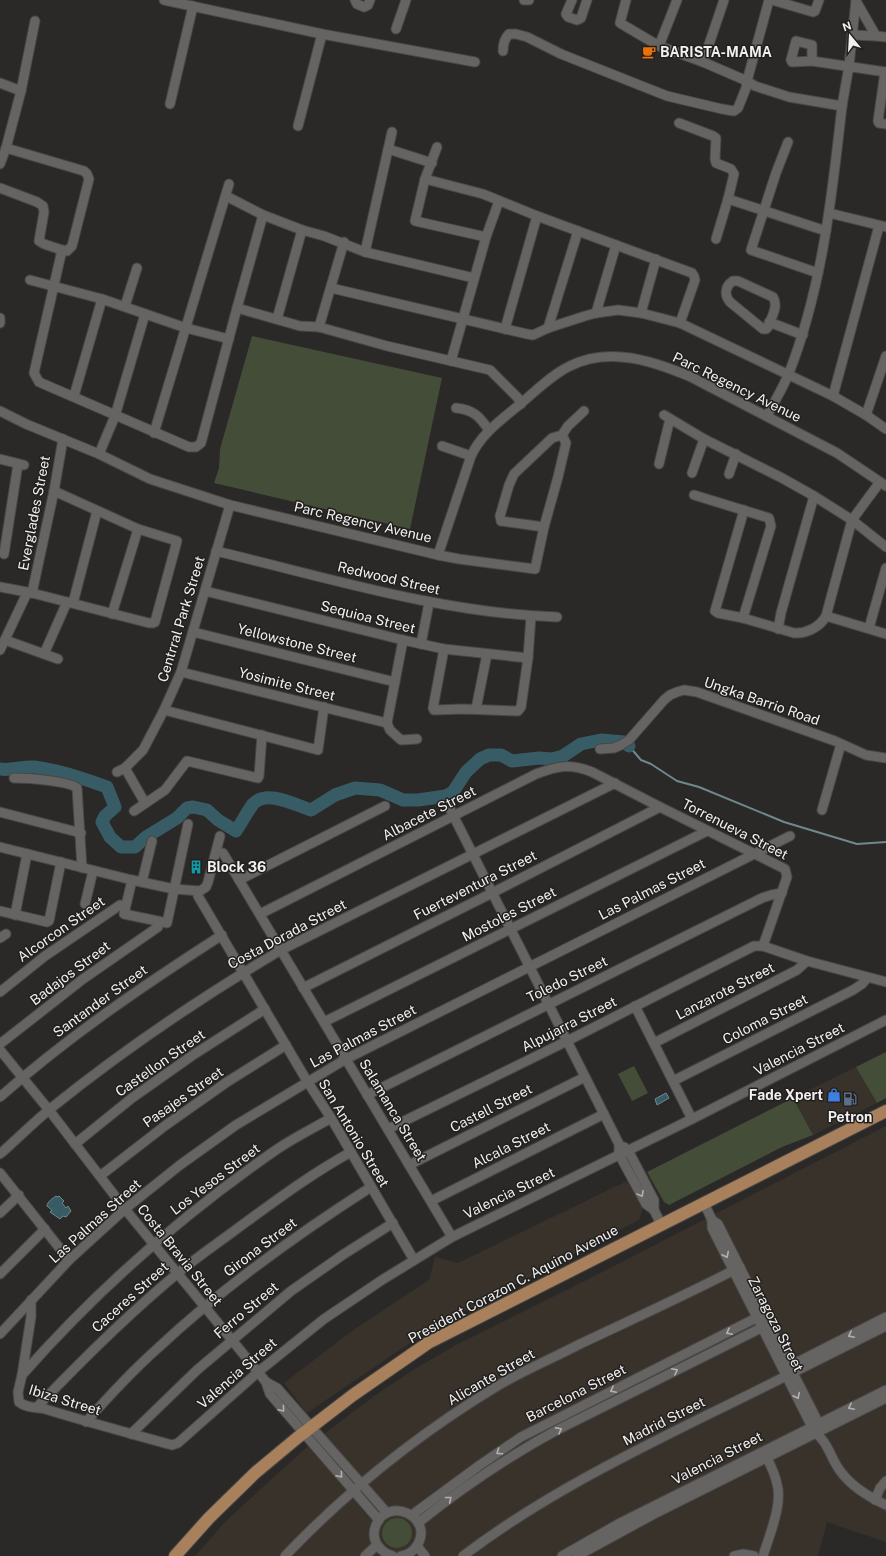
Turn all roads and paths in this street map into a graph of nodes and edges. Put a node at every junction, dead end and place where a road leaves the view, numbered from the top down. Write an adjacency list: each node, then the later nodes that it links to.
1 (164, 0): 17 (street)
2 (355, 0): 3 (street)
3 (370, 0)
4 (406, 0): 19 (street)
5 (524, 0): 6 (street)
6 (529, 0)
7 (572, 0): 16 (street)
8 (576, 0): 16 (street)
9 (626, 0): 24 (street)
10 (677, 0): 24 (street)
11 (724, 0): 28 (street)
12 (769, 0): 31 (street)
13 (772, 0): 14 (street)
14 (819, 0)
15 (856, 1): 21 (street); 22 (street)
16 (586, 2)
17 (193, 6): 20 (street); 34 (street)
18 (35, 21): 33 (street)
19 (396, 29)
20 (322, 34): 27 (street); 39 (street)
21 (852, 35): 22 (street); 29 (street)
22 (876, 36): 23 (street)
23 (886, 37)
24 (659, 46): 28 (street)
25 (503, 51): 31 (street)
26 (812, 61): 29 (street)
27 (475, 62)
28 (702, 62): 31 (street)
29 (849, 66): 30 (street); 35 (street)
30 (885, 72): 36 (street)
31 (746, 81): 35 (street)
32 (0, 83): 33 (street)
33 (21, 91): 43 (street)
34 (170, 104)
35 (842, 106): 54 (street)
36 (883, 108): 38 (street)
37 (679, 123): 51 (street)
38 (886, 124)
39 (298, 126)
40 (392, 132): 44 (street)
41 (788, 142): 53 (street)
42 (437, 147): 45 (street)
43 (6, 148): 46 (street); 65 (street)
44 (388, 149): 45 (street); 66 (street)
45 (432, 163): 47 (street)
46 (0, 164)
47 (425, 180): 52 (street); 61 (street)
48 (229, 184): 50 (street)
49 (0, 188): 65 (street)
50 (226, 196): 55 (street); 87 (street)
51 (728, 199): 53 (street); 62 (street)
52 (499, 201): 56 (street); 61 (street)
53 (764, 212): 60 (street); 69 (street)
54 (829, 213): 57 (street); 60 (street)
55 (263, 215): 58 (street); 76 (street)
56 (537, 216): 59 (street); 89 (street)
57 (882, 226): 96 (street)
58 (302, 230): 63 (street); 81 (street)
59 (578, 230): 64 (street); 88 (street)
60 (826, 231): 69 (street)
61 (486, 237): 70 (street)
62 (716, 239)
63 (344, 242): 66 (street); 73 (street)
64 (616, 245): 67 (street); 77 (street)
65 (62, 250): 72 (street)
66 (365, 252): 70 (street)
67 (656, 259): 78 (street); 85 (street)
68 (136, 268): 75 (street)
69 (818, 273): 90 (street)
70 (474, 278): 82 (street)
71 (30, 280): 72 (street)
72 (54, 286): 74 (street); 95 (street)
73 (331, 288): 82 (street); 86 (street)
74 (102, 299): 75 (street); 95 (street)
75 (125, 306): 79 (street)
76 (236, 308): 81 (street); 91 (street)
77 (596, 313): 78 (street); 88 (street)
78 (641, 313): 85 (street)
79 (145, 314): 87 (street); 102 (street)
80 (0, 318): 84 (street)
81 (277, 319): 86 (street)
82 (463, 319): 89 (street); 93 (street)
83 (769, 322): 83 (street); 90 (street)
84 (0, 323)
85 (680, 323): 94 (street)
86 (318, 327): 93 (street)
87 (186, 328): 91 (street); 106 (street)
88 (548, 328): 89 (street)
89 (505, 329)
90 (803, 335): 94 (street)
91 (229, 339): 106 (street)
92 (886, 356): 101 (street)
93 (451, 361): 97 (street)
94 (788, 375): 96 (street); 103 (street)
95 (74, 396): 102 (street)
96 (833, 396): 101 (street)
97 (521, 404): 103 (street, Parc Regency Avenue); 104 (street, Parc Regency Avenue)
98 (456, 408): 104 (street)
99 (0, 411): 108 (street, Parc Regency Avenue)
100 (584, 411): 107 (street)
101 (866, 415): 105 (street)
102 (115, 416): 106 (street); 111 (street)
103 (766, 416): 118 (street, Parc Regency Avenue)
104 (489, 430): 113 (street, Parc Regency Avenue)
105 (886, 430)
106 (154, 432)
107 (562, 435): 126 (street); 126 (street)
108 (63, 439): 111 (street, Parc Regency Avenue); 119 (street, Everglades Street)
109 (704, 439): 112 (street); 115 (street); 116 (street)
110 (442, 446): 113 (street)
111 (99, 454): 122 (street, Parc Regency Avenue)
112 (736, 454): 117 (street); 121 (street)
113 (471, 456): 131 (street, Parc Regency Avenue)
114 (0, 459): 130 (street)
115 (659, 464)
116 (692, 473)
117 (729, 474)
118 (883, 484): 125 (street)
119 (54, 491): 124 (street); 135 (street, Everglades Street)
120 (694, 495): 123 (street)
121 (814, 496): 125 (street); 143 (street)
122 (230, 505): 129 (street, Centrral Park Street); 131 (street, Parc Regency Avenue)
123 (744, 510): 142 (street); 142 (street)
124 (97, 511): 127 (street); 136 (street)
125 (852, 520): 128 (street); 140 (street)
126 (544, 527): 131 (street)
127 (138, 529): 138 (street); 138 (street)
128 (886, 548)
129 (216, 551): 134 (street, Centrral Park Street); 137 (street, Redwood Street)
130 (4, 554)
131 (438, 555)
132 (886, 568): 144 (street)
133 (0, 587): 135 (street)
134 (205, 591): 145 (street, Centrral Park Street); 148 (street, Sequioa Street)
135 (30, 593): 136 (street); 147 (street, Everglades Street)
136 (70, 603): 138 (street); 152 (street)
137 (429, 603): 139 (street, Redwood Street); 149 (street)
138 (112, 614)
139 (530, 616): 141 (street, Redwood Street); 155 (street)
140 (826, 616): 143 (street); 144 (street)
141 (557, 617)
142 (743, 618): 143 (street)
143 (778, 628)
144 (869, 628): 146 (street)
145 (193, 632): 156 (street, Centrral Park Street); 157 (street, Yellowstone Street)
146 (886, 634)
147 (5, 640): 151 (street, Everglades Street); 152 (street)
148 (403, 640): 149 (street, Sequioa Street); 157 (street)
149 (421, 644): 150 (street, Sequioa Street)
150 (444, 649): 153 (street, Sequioa Street); 159 (street)
151 (0, 650)
152 (44, 654): 154 (street)
153 (486, 654): 155 (street, Sequioa Street); 159 (street)
154 (58, 658)
155 (528, 658): 159 (street)
156 (181, 672): 158 (street, Yosimite Street); 160 (street, Centrral Park Street)
157 (395, 682): 161 (street)
158 (324, 707): 161 (street, Yosimite Street); 162 (street)
159 (476, 709)
160 (164, 710): 162 (street); 169 (street, Centrral Park Street)
161 (388, 722): 163 (street)
162 (262, 736): 169 (street)
163 (417, 739)
164 (841, 744): 165 (street, Ungka Barrio Road); 166 (street, Ungka Barrio Road); 174 (street)
165 (600, 749)
166 (886, 758)
167 (14, 778): 179 (street)
168 (615, 783): 172 (street, Torrenueva Street); 176 (street, Albacete Street); 186 (street, Costa Dorada Street)
169 (145, 803): 173 (street)
170 (448, 805): 176 (street)
171 (385, 806): 192 (street)
172 (660, 807): 178 (street, Torrenueva Street); 195 (street, Fuerteventura Street)
173 (134, 810)
174 (822, 810)
175 (0, 812): 179 (street)
176 (453, 816): 186 (street); 201 (street, Albacete Street)
177 (188, 824): 194 (street)
178 (707, 831): 187 (street, Torrenueva Street); 204 (street, Mostoles Street)
179 (81, 833): 189 (street)
180 (220, 836): 194 (street)
181 (790, 836): 187 (street, Las Palmas Street)
182 (152, 841): 193 (street)
183 (0, 847): 185 (street)
184 (223, 853): 192 (street, Salamanca Street)
185 (27, 854): 188 (street); 202 (street)
186 (472, 854): 195 (street); 207 (street, Costa Dorada Street)
187 (754, 854): 196 (street, Torrenueva Street); 209 (street, Las Palmas Street)
188 (61, 862): 189 (street); 202 (street)
189 (82, 868): 190 (street)
190 (93, 870): 191 (street); 198 (street)
191 (132, 880): 193 (street); 194 (street)
192 (239, 880): 201 (street, Salamanca Street)
193 (142, 882): 194 (street)
194 (174, 889)
195 (492, 893): 204 (street); 213 (street, Fuerteventura Street)
196 (782, 893): 206 (street, Torrenueva Street); 215 (street, Toledo Street)
197 (198, 896): 205 (street, San Antonio Street)
198 (86, 904)
199 (120, 905): 214 (street, Alcorcon Street)
200 (0, 911): 202 (street)
201 (260, 914): 207 (street, Salamanca Street)
202 (15, 915)
203 (158, 927): 222 (street, Badajos Street)
204 (510, 929): 209 (street); 219 (street, Mostoles Street)
205 (222, 935): 210 (street, San Antonio Street); 227 (street, Santander Street)
206 (763, 946): 208 (street); 216 (street, Alpujarra Street)
207 (281, 950): 210 (street, Costa Dorada Street); 213 (street, Salamanca Street)
208 (807, 961): 211 (street); 221 (street, Lanzarote Street)
209 (529, 966): 215 (street); 225 (street, Las Palmas Street)
210 (243, 972): 217 (street, San Antonio Street); 232 (street, Costa Dorada Street)
211 (867, 978): 212 (street); 229 (street, Coloma Street)
212 (886, 982)
213 (303, 988): 219 (street, Salamanca Street)
214 (0, 992)
215 (548, 1004): 220 (street); 230 (street, Toledo Street)
216 (635, 1006): 220 (street, Alpujarra Street); 221 (street)
217 (266, 1010): 223 (street, San Antonio Street); 238 (street, Castellon Street)
218 (886, 1020): 236 (street, Valencia Street)
219 (324, 1022): 225 (street, Salamanca Street)
220 (567, 1041): 226 (street); 237 (street, Alpujarra Street)
221 (654, 1043): 229 (street)
222 (0, 1044)
223 (286, 1045): 228 (street, San Antonio Street); 244 (street, Pasajes Street)
224 (0, 1050): 227 (street, Costa Bravia Street)
225 (346, 1059): 228 (street, Las Palmas Street); 230 (street, Salamanca Street)
226 (585, 1076): 234 (street); 242 (street, Castell Street)
227 (22, 1078): 231 (street, Santander Street); 232 (street, Costa Bravia Street)
228 (307, 1081): 235 (street, San Antonio Street); 249 (street, Las Palmas Street)
229 (673, 1081): 236 (street)
230 (367, 1095): 237 (street, Salamanca Street)
231 (0, 1097)
232 (49, 1110): 238 (street, Costa Bravia Street); 241 (street, Costa Dorada Street)
233 (886, 1110): 248 (main road, President Corazon C. Aquino Avenue)
234 (604, 1114): 240 (street); 247 (street, Alcala Street)
235 (331, 1118): 239 (street, San Antonio Street); 255 (street, Los Yesos Street)
236 (692, 1119): 240 (street, Valencia Street)
237 (388, 1129): 242 (street, Salamanca Street)
238 (75, 1144): 244 (street, Costa Bravia Street)
239 (351, 1152): 245 (street, San Antonio Street); 259 (street, Caceres Street)
240 (623, 1152): 252 (street); 254 (street, Valencia Street)
241 (0, 1154)
242 (409, 1165): 247 (street, Salamanca Street)
243 (0, 1173): 246 (street)
244 (100, 1176): 249 (street, Costa Bravia Street)
245 (371, 1187): 251 (street, San Antonio Street); 262 (street, Girona Street)
246 (19, 1195): 250 (street); 253 (street)
247 (431, 1201): 254 (street, Salamanca Street)
248 (704, 1203): 252 (main road, President Corazon C. Aquino Avenue); 258 (street, Zaragoza Street)
249 (125, 1209): 255 (street, Costa Bravia Street); 256 (street, Las Palmas Street)
250 (0, 1213)
251 (393, 1223): 257 (street, San Antonio Street); 268 (street, Ferro Street)
252 (661, 1224): 276 (main road, President Corazon C. Aquino Avenue)
253 (45, 1229): 256 (street); 260 (street)
254 (452, 1237): 257 (street, Valencia Street)
255 (154, 1244): 259 (street, Costa Bravia Street); 271 (street, Los Yesos Street)
256 (69, 1260): 261 (street, Las Palmas Street)
257 (414, 1260): 270 (street, Valencia Street)
258 (737, 1269): 263 (street, Zaragoza Street); 282 (street, Alicante Street)
259 (178, 1273): 262 (street, Costa Bravia Street); 274 (street, Caceres Street)
260 (0, 1274)
261 (31, 1300): 267 (street, Las Palmas Street); 271 (street, Ibiza Street)
262 (204, 1307): 268 (street, Costa Bravia Street); 275 (street, Girona Street)
263 (760, 1316): 265 (street, Zaragoza Street); 287 (street, Barcelona Street, one-way to 287)
264 (886, 1317): 269 (street, Madrid Street, one-way to 269)
265 (765, 1326): 269 (street, Zaragoza Street); 289 (street, Barcelona Street, one-way to 265)
266 (886, 1326): 269 (street, Madrid Street)
267 (0, 1334)
268 (231, 1340): 270 (street, Costa Bravia Street); 278 (street, Ferro Street)
269 (788, 1371): 277 (street, Zaragoza Street); 298 (street, Madrid Street)
270 (258, 1372): 276 (street, Costa Bravia Street); 279 (street, Valencia Street)
271 (22, 1375): 274 (street, Ibiza Street)
272 (886, 1390): 277 (street, Valencia Street, one-way to 277)
273 (886, 1398): 277 (street, Valencia Street)
274 (38, 1407): 275 (street, Ibiza Street)
275 (86, 1422): 278 (street, Ibiza Street)
276 (307, 1430): 282 (street); 283 (street, one-way to 283); 293 (main road, President Corazon C. Aquino Avenue)
277 (818, 1430): 280 (street, Valencia Street); 284 (street, Zaragoza Street)
278 (131, 1434): 279 (street, Ibiza Street)
279 (178, 1444)
280 (765, 1454): 299 (street, Valencia Street); 300 (street, Valencia Street); 303 (street)
281 (886, 1481): 284 (street)
282 (362, 1484): 283 (street, Alicante Street); 286 (street)
283 (354, 1491): 288 (street); 294 (street, Alicante Street)
284 (876, 1500): 285 (street, Zaragoza Street)
285 (886, 1505)
286 (387, 1513): 287 (street); 288 (street)
287 (412, 1515): 289 (street)
288 (379, 1520): 291 (street)
289 (418, 1523): 290 (street)
290 (417, 1546): 292 (street); 297 (street)
291 (380, 1551): 295 (street); 296 (street)
292 (407, 1555)
293 (175, 1556)
294 (285, 1556)
295 (365, 1556)
296 (393, 1556)
297 (425, 1556)
298 (463, 1556)
299 (562, 1556)
300 (576, 1556)
301 (734, 1556): 302 (street)
302 (754, 1556)
303 (763, 1556)

